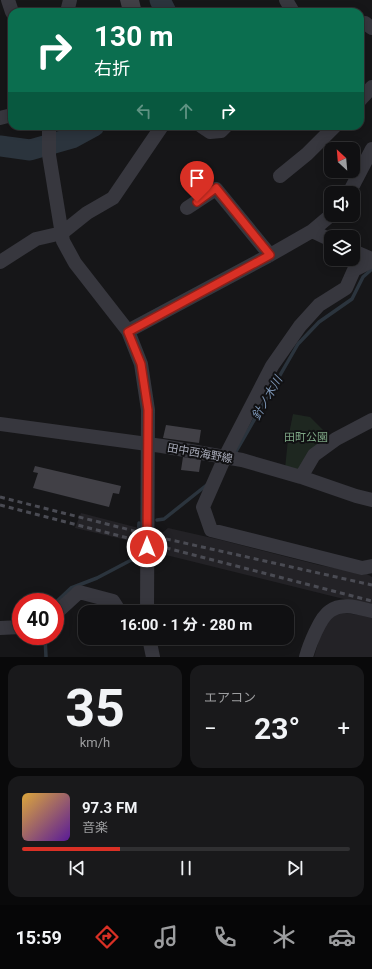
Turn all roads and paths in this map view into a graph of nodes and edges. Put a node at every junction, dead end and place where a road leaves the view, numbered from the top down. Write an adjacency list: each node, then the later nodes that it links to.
1 (372, 87): 2 (street)
2 (364, 96)
3 (49, 130): 14 (street)
4 (159, 130): 14 (street)
5 (207, 130): 6 (street)
6 (223, 130)
7 (331, 130): 9 (street)
8 (372, 149): 10 (street)
9 (280, 176)
10 (353, 186)
11 (187, 208): 17 (street)
12 (324, 221): 13 (street)
13 (312, 231): 15 (street); 17 (street)
14 (62, 233): 19 (street); 20 (street)
15 (324, 237)
16 (360, 254): 18 (street)
17 (270, 255): 20 (street)
18 (372, 260): 24 (street)
19 (0, 262)
20 (128, 332): 23 (street)
21 (372, 420): 25 (street)
22 (0, 424): 23 (street, 田中西海野線)
23 (147, 445): 24 (street, 田中西海野線); 29 (street)
24 (225, 457): 25 (street, 田中西海野線); 27 (street)
25 (301, 477): 26 (street, 田中西海野線)
26 (372, 500)
27 (372, 566)
28 (116, 605): 30 (street)
29 (147, 605)
30 (64, 606)
31 (372, 611): 34 (street)
32 (12, 627): 33 (street)
33 (0, 628)
34 (306, 657)

